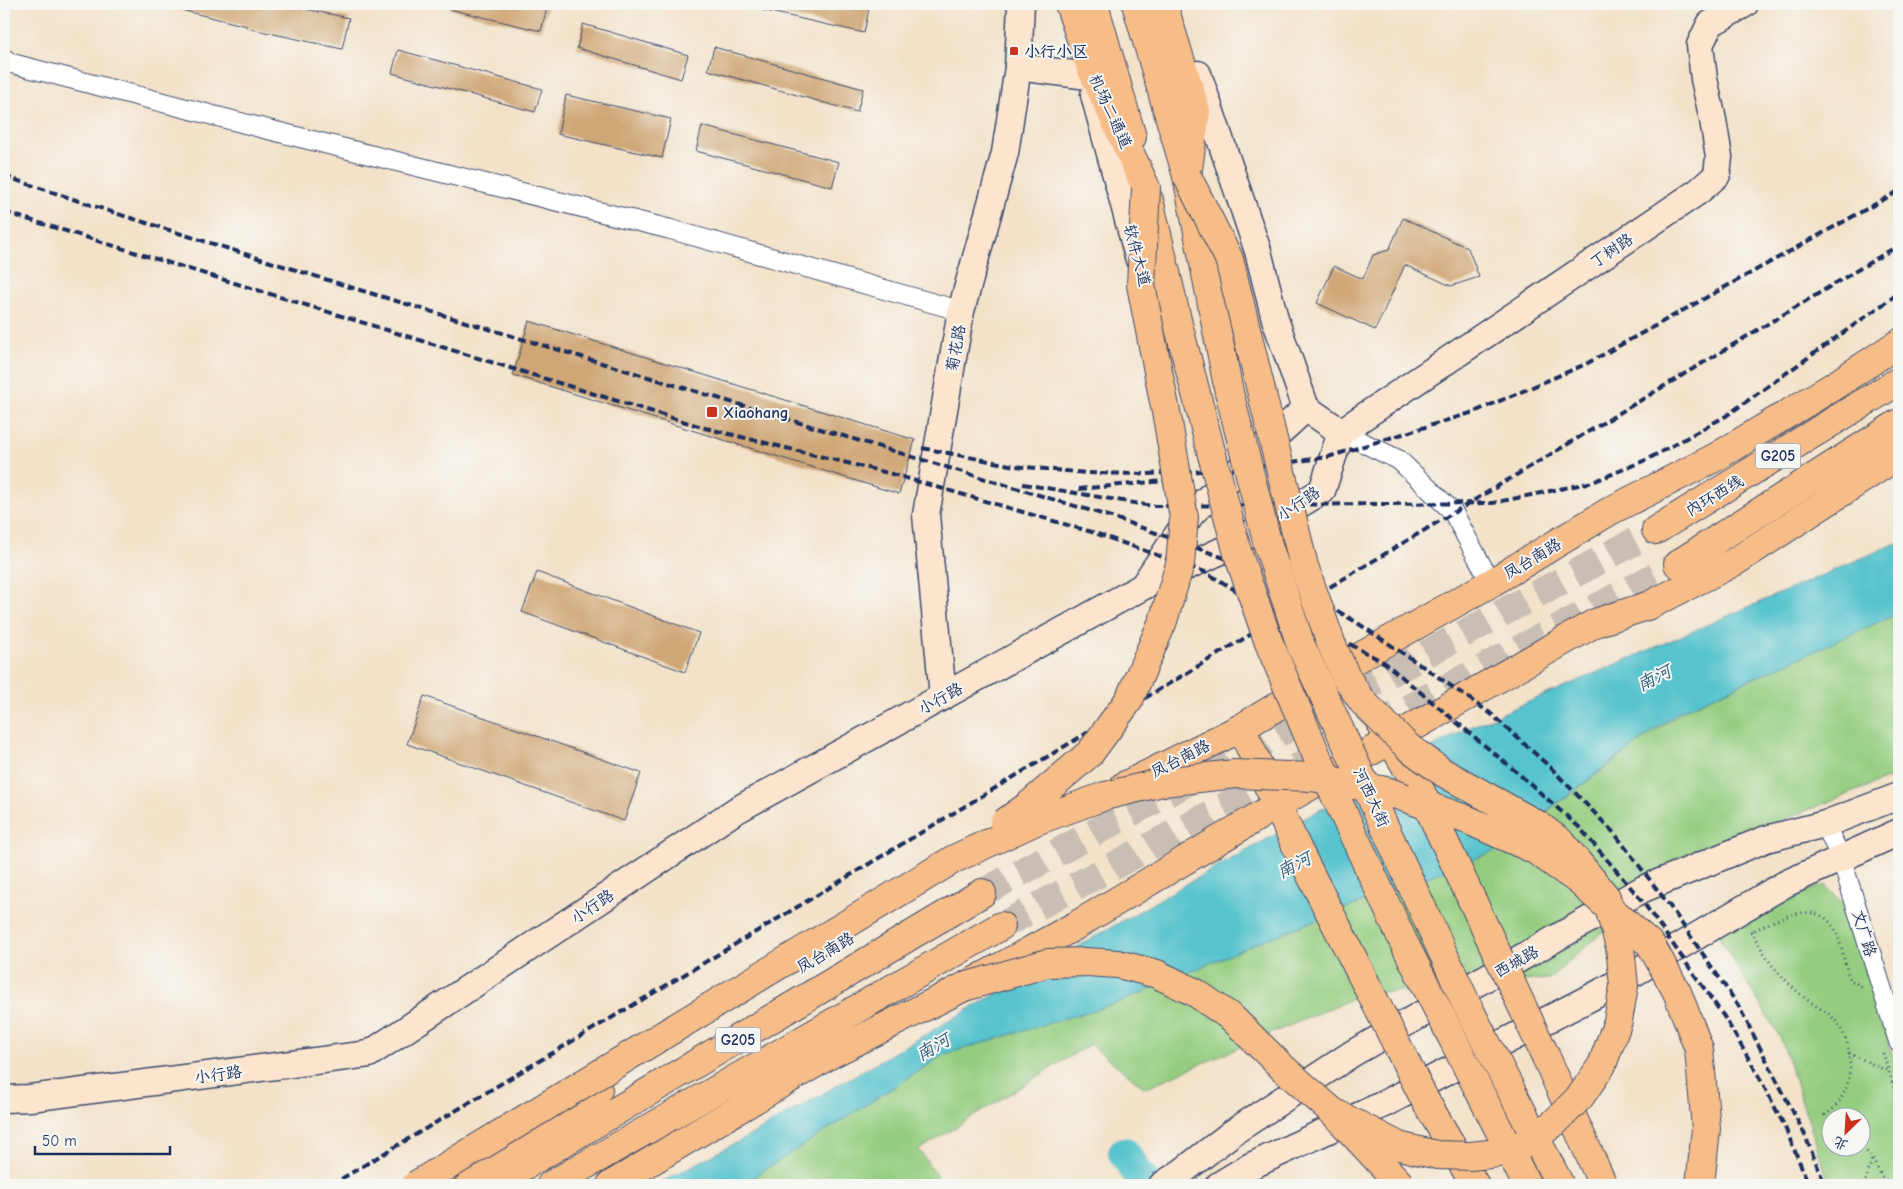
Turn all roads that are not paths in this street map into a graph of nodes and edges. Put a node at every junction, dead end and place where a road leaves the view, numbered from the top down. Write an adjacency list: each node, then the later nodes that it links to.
1 (1022, 4): 10 (street, 菊花路)
2 (1058, 4): 11 (street, 软件大道)
3 (1069, 4): 13 (main road, 机场二通道)
4 (1094, 4): 13 (main road, 软件大道)
5 (1136, 4): 12 (main road)
6 (1163, 4): 12 (main road)
7 (1174, 4): 17 (street)
8 (1745, 4): 19 (street, 丁树路)
9 (4, 58): 14 (street)
10 (1018, 67): 11 (street); 14 (street, 菊花路)
11 (1088, 76): 22 (street, 软件大道)
12 (1186, 176): 42 (main road, bridge); 53 (main road, 河西大街, bridge)
13 (1146, 188): 20 (main road, 软件大道, bridge); 36 (main road, bridge)
14 (961, 311): 28 (street, 菊花路)
15 (1899, 343): 25 (main road, 凤台南路)
16 (1899, 381): 23 (main road, 内环西线 / G205)
17 (1306, 408): 19 (street); 22 (street, 小行路)
18 (1899, 423): 24 (main road, G205)
19 (1341, 432): 25 (street); 26 (street, 小行路)
20 (1212, 455): 52 (main road, 河西大街, bridge)
21 (1899, 455): 30 (main road)
22 (1192, 513): 26 (street, 小行路)
23 (1656, 530)
24 (1678, 564)
25 (1491, 583): 27 (main road, 凤台南路)
26 (1142, 587): 28 (street, 小行路)
27 (1349, 663): 29 (main road, 凤台南路); 30 (main road)
28 (943, 697): 41 (street, 小行路)
29 (1240, 728): 32 (main road); 45 (main road, 凤台南路)
30 (1390, 741): 32 (main road); 54 (main road, bridge)
31 (1899, 796): 33 (street, 西城路)
32 (1277, 805): 39 (main road, bridge); 51 (main road, bridge)
33 (1826, 824): 35 (street, 文广路); 43 (street, 西城路)
34 (1899, 832): 35 (street)
35 (1841, 858): 40 (street, 文广路); 49 (street)
36 (954, 859): 44 (main road, bridge); 55 (main road, bridge)
37 (982, 893): 46 (main road, 凤台南路 / G205)
38 (1001, 926): 47 (main road, G205)
39 (964, 987): 42 (main road, bridge); 48 (main road)
40 (1890, 1044)
41 (4, 1099)
42 (1333, 1112): 50 (main road, bridge)
43 (1173, 1178)
44 (416, 1185)
45 (469, 1185)
46 (492, 1185)
47 (551, 1185)
48 (611, 1185)
49 (1219, 1185)
50 (1401, 1185)
51 (1475, 1185)
52 (1527, 1185)
53 (1560, 1185)
54 (1603, 1185)
55 (1700, 1185)

